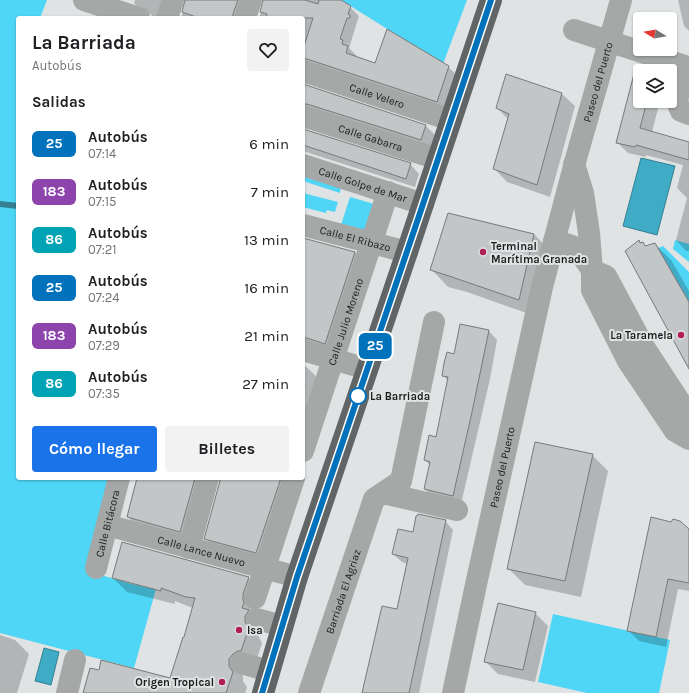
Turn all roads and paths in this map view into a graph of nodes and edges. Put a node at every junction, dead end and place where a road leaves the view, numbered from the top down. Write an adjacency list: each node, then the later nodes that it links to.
1 (84, 0): 6 (street)
2 (173, 0): 7 (street)
3 (251, 0): 8 (street)
4 (491, 0): 15 (highway)
5 (621, 0): 10 (street, Paseo del Puerto)
6 (133, 16)
7 (168, 16)
8 (246, 16)
9 (574, 30): 10 (street)
10 (609, 41): 11 (street); 17 (street, Paseo del Puerto)
11 (688, 66): 13 (street)
12 (305, 73): 15 (street, Calle Velero)
13 (689, 114)
14 (305, 117): 16 (street, Calle Gabarra)
15 (451, 120): 16 (highway)
16 (438, 159): 20 (highway)
17 (574, 164): 22 (street, Paseo del Puerto); 25 (street)
18 (305, 166): 19 (street, Calle Golpe de Mar)
19 (388, 192): 20 (street, Calle Golpe de Mar); 23 (street, Calle Julio Moreno)
20 (423, 204): 24 (highway)
21 (305, 226): 23 (street, Calle El Ribazo)
22 (554, 241): 25 (street); 50 (street, Paseo del Puerto)
23 (372, 243): 24 (street, Calle El Ribazo); 28 (street, Calle Julio Moreno)
24 (407, 252): 29 (highway)
25 (592, 270): 30 (street); 31 (street)
26 (434, 322): 36 (street, Barriada El Agriaz)
27 (305, 351): 28 (street)
28 (333, 359): 29 (street); 32 (street, Calle Julio Moreno)
29 (367, 369): 42 (highway)
30 (689, 416)
31 (689, 439)
32 (305, 445)
33 (118, 480): 38 (street, Calle Bitácora)
34 (207, 480): 39 (street)
35 (293, 480): 41 (street)
36 (383, 493): 37 (street); 49 (street, Barriada El Agriaz)
37 (456, 510)
38 (107, 525): 39 (street, Calle Lance Nuevo); 40 (street, Calle Bitácora)
39 (189, 548): 41 (street, Calle Lance Nuevo)
40 (96, 568)
41 (264, 568): 42 (street, Calle Lance Nuevo); 43 (street)
42 (297, 577): 43 (highway)
43 (282, 626): 46 (highway)
44 (75, 660): 47 (street)
45 (241, 663): 46 (street)
46 (269, 671): 48 (highway)
47 (67, 693)
48 (262, 693)
49 (309, 693)
50 (453, 693)

